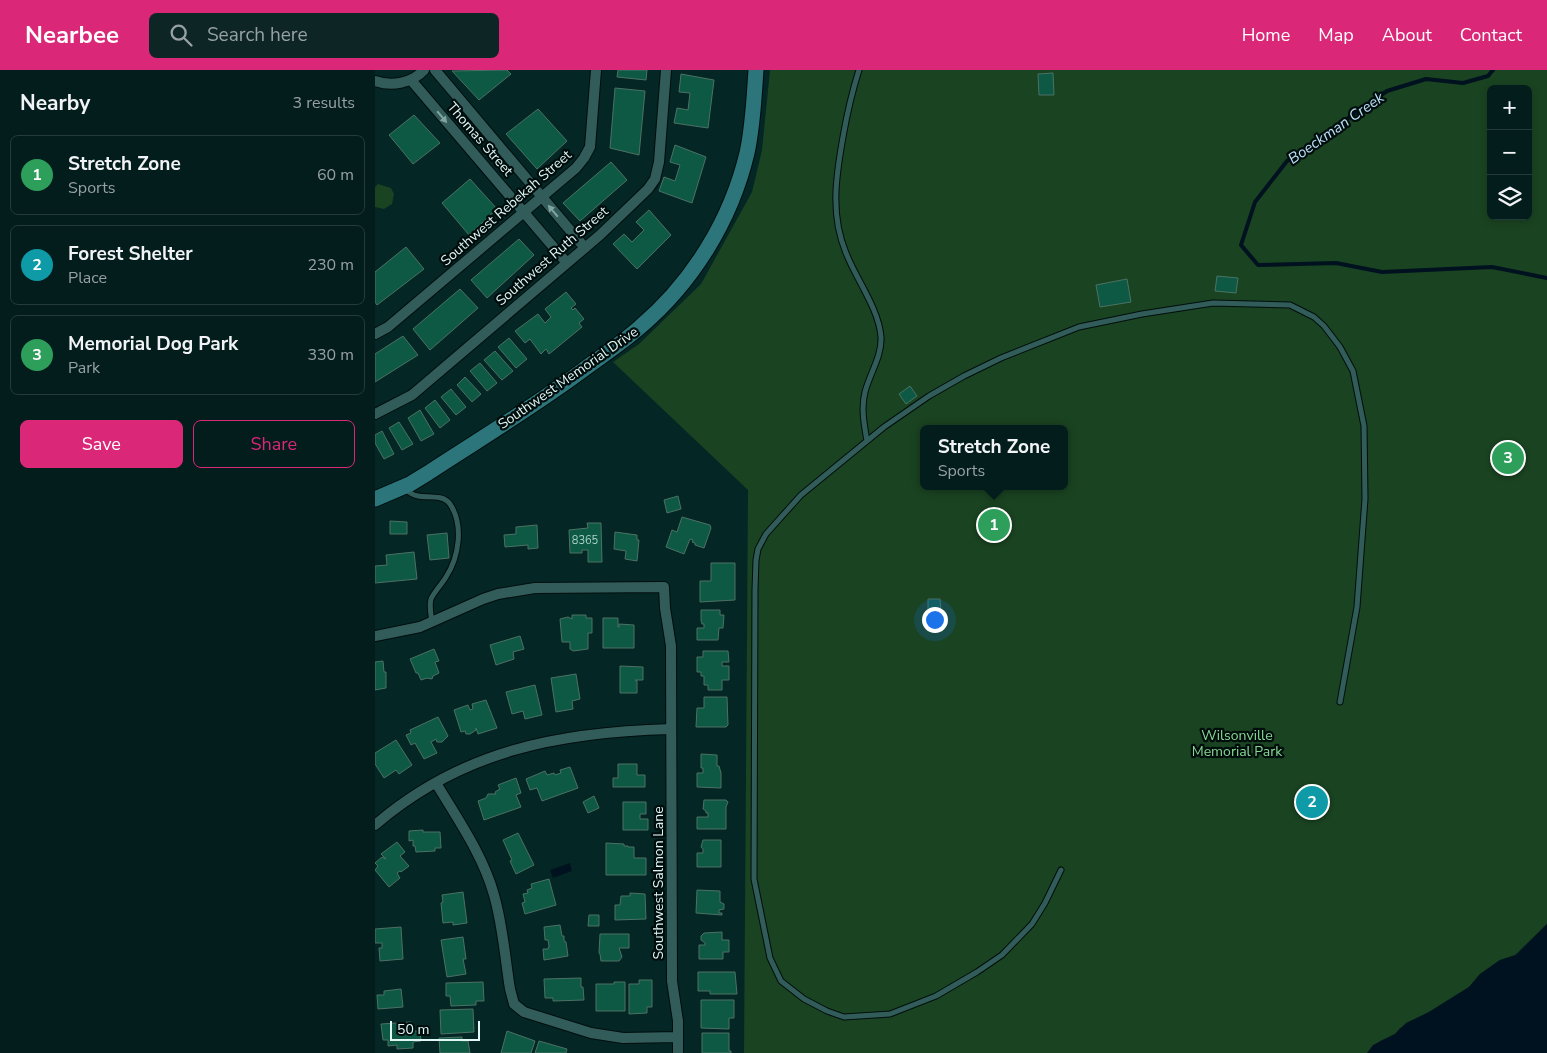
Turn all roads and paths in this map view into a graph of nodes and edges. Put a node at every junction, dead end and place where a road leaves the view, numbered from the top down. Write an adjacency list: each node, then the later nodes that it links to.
1 (424, 70): 7 (street)
2 (435, 70): 9 (street, Thomas Street)
3 (596, 70): 9 (street, Southwest Rebekah Street)
4 (666, 70): 11 (street, Southwest Ruth Street)
5 (756, 70): 16 (street, Southwest Memorial Drive)
6 (859, 70): 15 (lane)
7 (411, 80): 8 (street); 10 (street, Thomas Street, one-way to 10)
8 (375, 81)
9 (541, 196): 10 (street, Southwest Rebekah Street); 11 (street, Thomas Street, one-way to 9)
10 (523, 212): 12 (street, Thomas Street); 13 (street, Southwest Rebekah Street)
11 (585, 248): 12 (street, Southwest Ruth Street)
12 (567, 263): 14 (street, Southwest Ruth Street)
13 (375, 334)
14 (375, 414)
15 (867, 440): 20 (lane); 24 (lane)
16 (403, 487): 17 (street, Southwest Memorial Drive); 18 (lane)
17 (375, 499)
18 (432, 623): 19 (street); 21 (street, Southwest Salmon Lane)
19 (375, 636)
20 (1340, 702)
21 (671, 729): 22 (street); 25 (street, Southwest Salmon Lane)
22 (436, 783): 23 (street); 25 (street)
23 (375, 825)
24 (1061, 870)
25 (678, 1037): 26 (street, Southwest Salmon Lane)
26 (678, 1053)

